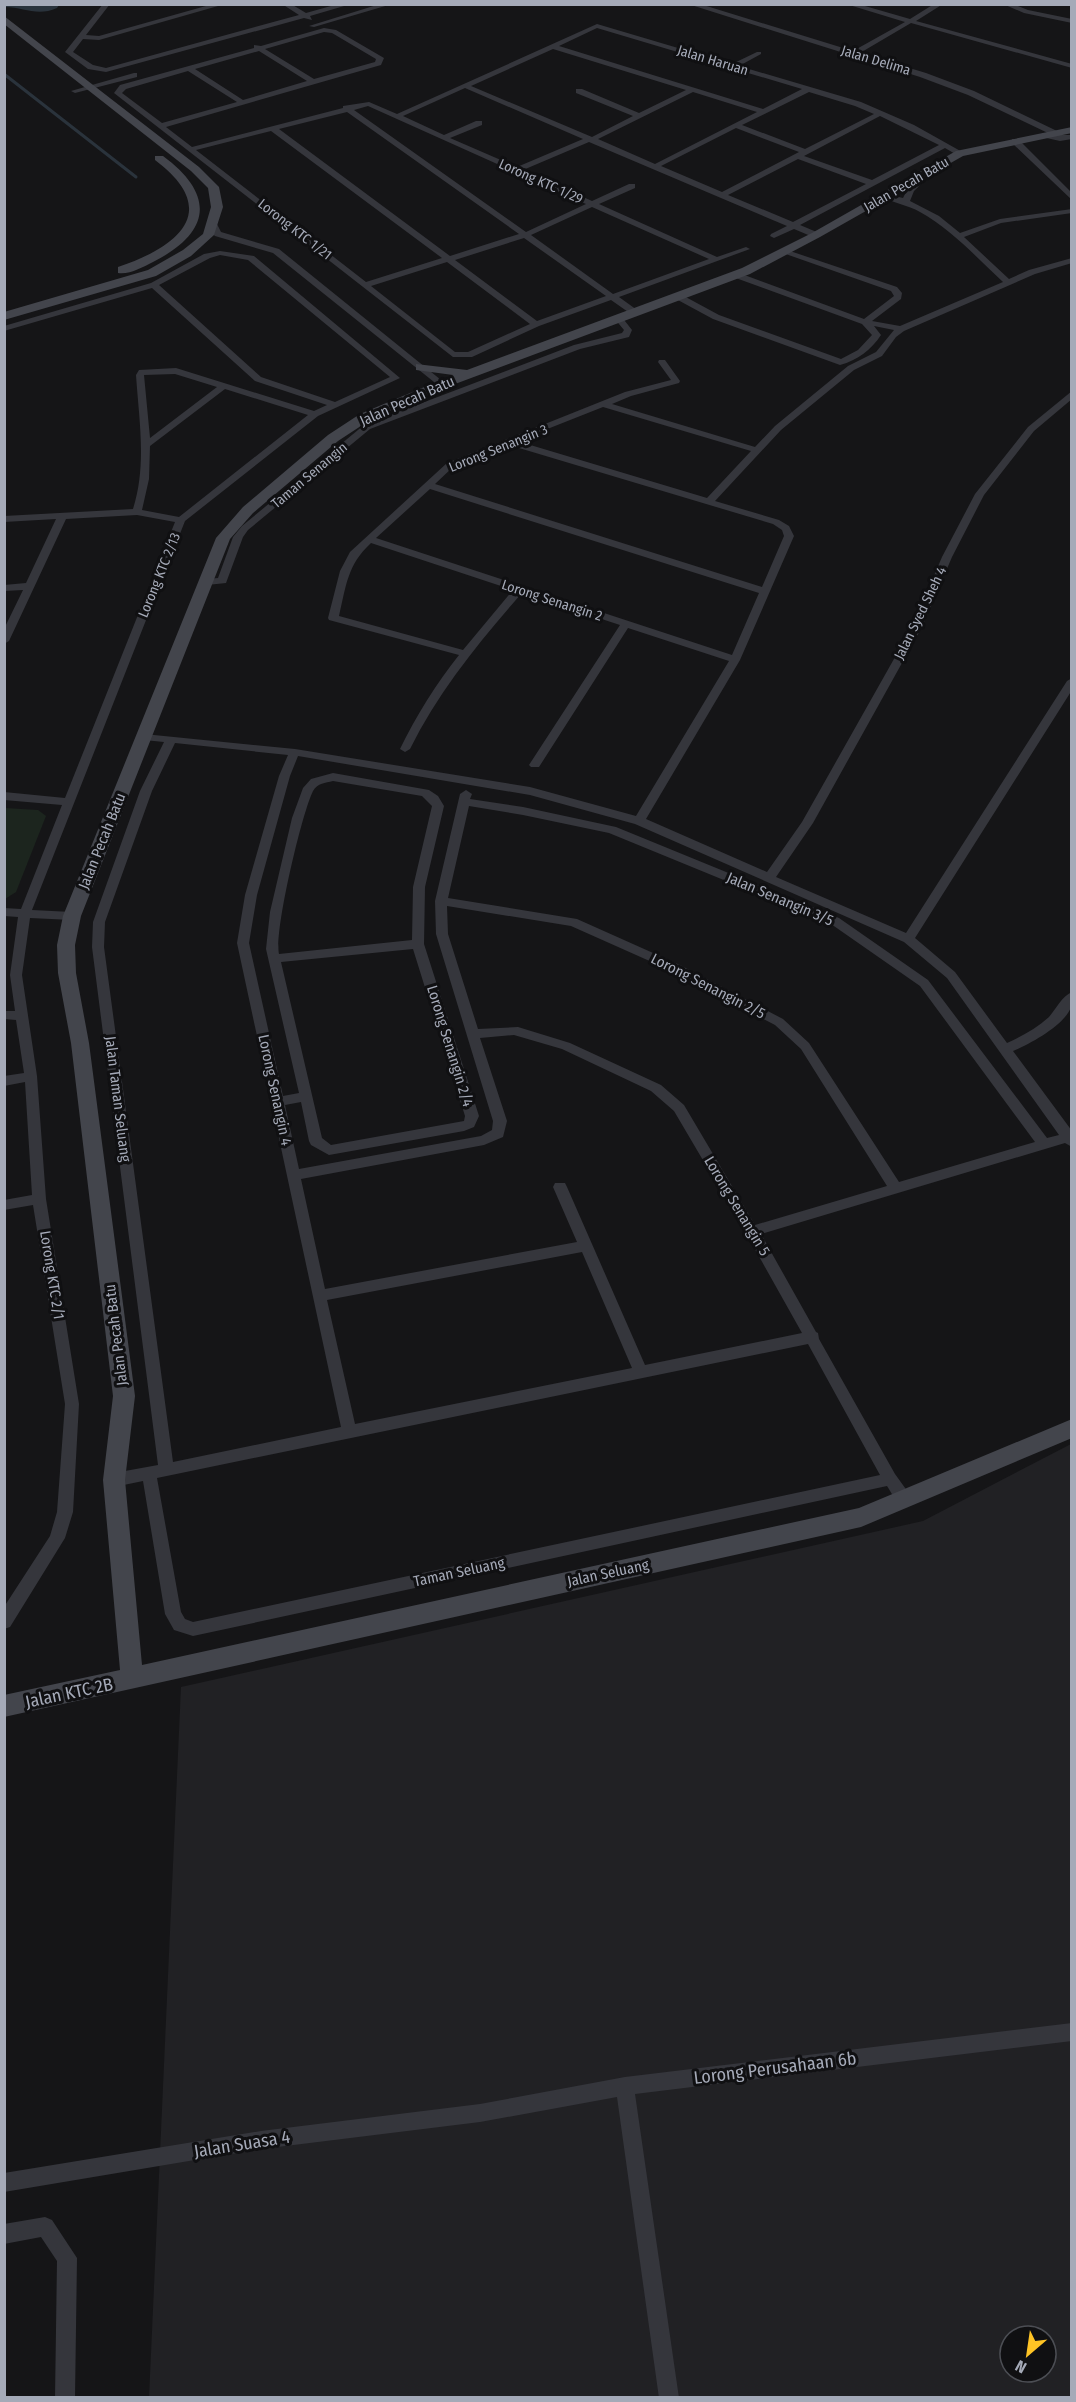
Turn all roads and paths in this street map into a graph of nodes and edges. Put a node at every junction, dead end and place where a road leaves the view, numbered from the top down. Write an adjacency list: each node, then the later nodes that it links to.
1 (107, 4): 16 (street)
2 (222, 4): 16 (street)
3 (285, 4): 10 (street)
4 (348, 4): 10 (street)
5 (389, 4): 14 (street)
6 (691, 4): 21 (street, Jalan Delima)
7 (849, 4): 13 (street)
8 (940, 4): 13 (street)
9 (1006, 4): 12 (street)
10 (305, 16): 14 (street); 16 (street)
11 (4, 19): 27 (street)
12 (1071, 21)
13 (910, 22): 21 (street); 23 (street)
14 (319, 24): 17 (street)
15 (4, 35): 31 (street)
16 (81, 37)
17 (251, 43): 19 (street); 27 (street)
18 (552, 46): 22 (street, Jalan Haruan); 26 (street, Jalan Haruan); 29 (street)
19 (259, 48): 24 (street, Lorong KTC 1/21); 25 (street); 25 (street, Lorong KTC 1/21)
20 (759, 53): 22 (street)
21 (854, 54): 43 (street, Jalan Delima)
22 (734, 66): 28 (street, Jalan Haruan)
23 (1071, 66)
24 (189, 68): 32 (street); 39 (street, Lorong KTC 1/21)
25 (313, 82): 32 (street)
26 (466, 86): 36 (street, Jalan Haruan); 46 (street)
27 (91, 87): 31 (street); 64 (street)
28 (808, 89): 34 (street); 35 (street, Jalan Haruan)
29 (693, 90): 34 (street); 37 (street)
30 (579, 92): 37 (street)
31 (80, 95)
32 (242, 102): 39 (street)
33 (346, 108): 36 (street, Lorong KTC 1/29); 41 (street); 66 (street)
34 (765, 112): 40 (street)
35 (881, 113): 48 (street, Jalan Haruan); 52 (street)
36 (398, 116): 44 (street, Lorong KTC 1/29)
37 (639, 116): 46 (street)
38 (479, 123): 44 (street)
39 (161, 126): 50 (street, Lorong KTC 1/21)
40 (737, 126): 52 (street); 54 (street)
41 (272, 128): 50 (street); 74 (street)
42 (1071, 130): 43 (street, Jalan Pecah Batu)
43 (1050, 134): 45 (street); 47 (street, Jalan Pecah Batu)
44 (445, 137): 55 (street, Lorong KTC 1/29)
45 (1071, 137)
46 (590, 140): 54 (street); 55 (street)
47 (1015, 141): 51 (street, Jalan Pecah Batu); 60 (street)
48 (944, 146): 51 (street, Jalan Haruan); 56 (street)
49 (146, 147): 83 (street)
50 (192, 149): 80 (street, Lorong KTC 1/21)
51 (960, 153): 53 (street, Jalan Pecah Batu)
52 (802, 154): 56 (street); 58 (street)
53 (939, 163): 59 (street, Jalan Pecah Batu); 61 (street)
54 (654, 167): 58 (street)
55 (517, 170): 62 (street, Lorong KTC 1/29)
56 (872, 183): 65 (street)
57 (632, 186): 62 (street)
58 (720, 196): 65 (street)
59 (885, 196): 61 (street); 68 (street, Jalan Pecah Batu)
60 (1071, 198)
61 (907, 200): 69 (street)
62 (593, 204): 66 (street); 75 (street, Lorong KTC 1/29)
63 (1071, 211): 69 (street)
64 (213, 224): 70 (street); 71 (street)
65 (791, 227): 67 (street); 68 (street)
66 (525, 235): 74 (street); 81 (street)
67 (774, 236)
68 (816, 236): 73 (street, Jalan Pecah Batu)
69 (958, 236): 78 (street)
70 (227, 238): 71 (street); 92 (street)
71 (200, 242): 85 (street)
72 (746, 249): 75 (street, Lorong KTC 1/21)
73 (784, 252): 77 (street, Jalan Pecah Batu); 87 (street)
74 (449, 259): 80 (street); 88 (street)
75 (717, 260): 81 (street, Lorong KTC 1/21)
76 (1071, 260): 78 (street)
77 (736, 275): 82 (street, Jalan Pecah Batu); 87 (street)
78 (1008, 282): 90 (street)
79 (154, 285): 89 (street); 97 (street); 97 (street, Lorong KTC 2/13)
80 (366, 285): 88 (street, Lorong KTC 1/21)
81 (611, 296): 84 (street); 88 (street, Lorong KTC 1/21)
82 (679, 297): 84 (street, Jalan Pecah Batu); 87 (street)
83 (4, 305)
84 (634, 312): 86 (street, Jalan Pecah Batu)
85 (4, 316)
86 (618, 318): 93 (street, Jalan Pecah Batu); 110 (street, Taman Senangin)
87 (865, 322): 90 (street)
88 (536, 324)
89 (4, 328)
90 (901, 329): 102 (street)
91 (662, 362): 98 (street, Lorong Senangin 3)
92 (421, 367): 93 (street); 94 (street)
93 (472, 373): 94 (street, Jalan Pecah Batu)
94 (442, 384): 110 (street, Jalan Pecah Batu)
95 (224, 386): 99 (street); 101 (street); 101 (street)
96 (1071, 394): 134 (street, Jalan Syed Sheh 4)
97 (333, 404): 99 (street, Lorong KTC 2/13)
98 (603, 404): 100 (street, Lorong Senangin 3); 102 (street)
99 (315, 414): 108 (street, Lorong KTC 2/13)
100 (508, 442): 103 (street, Lorong Senangin 3); 104 (street)
101 (145, 446): 105 (street)
102 (756, 450): 104 (street)
103 (428, 485): 109 (street, Lorong Senangin 3); 114 (street)
104 (711, 501): 114 (street)
105 (136, 512): 106 (street); 108 (street)
106 (62, 516): 107 (street); 111 (street)
107 (4, 519)
108 (181, 520): 127 (street, Lorong KTC 2/13)
109 (368, 539): 113 (street, Lorong Senangin 2); 117 (street, Lorong Senangin 3)
110 (207, 582): 120 (street, Jalan Pecah Batu)
111 (30, 586): 112 (street); 116 (street)
112 (4, 588)
113 (520, 590): 115 (street, Lorong Senangin 2); 117 (street)
114 (764, 591): 118 (street)
115 (626, 624): 118 (street, Lorong Senangin 2); 124 (street)
116 (4, 641)
117 (465, 653): 122 (street)
118 (735, 660): 131 (street)
119 (1071, 681): 139 (street)
120 (144, 737): 121 (street); 138 (street, Jalan Pecah Batu)
121 (171, 740): 123 (street); 167 (street, Jalan Taman Seluang)
122 (405, 749)
123 (295, 752): 125 (street); 129 (street, Lorong Senangin 4)
124 (535, 765)
125 (469, 781): 128 (street, Lorong Senangin 2/4); 131 (street)
126 (4, 796): 127 (street)
127 (69, 802): 137 (street, Lorong KTC 2/13)
128 (464, 802): 133 (street, Lorong Senangin 2/4); 154 (street, Jalan Senangin 3/5)
129 (275, 816): 130 (street); 152 (street, Lorong Senangin 4)
130 (297, 818): 132 (street, Lorong Senangin 2/4); 141 (street, Lorong Senangin 2/4)
131 (639, 821): 134 (street)
132 (430, 837): 133 (street); 140 (street, Lorong Senangin 2/4)
133 (456, 838): 135 (street, Lorong Senangin 2/4)
134 (769, 878): 139 (street)
135 (441, 901): 145 (street, Lorong Senangin 2/4); 157 (street, Lorong Senangin 2/5)
136 (4, 912): 137 (street)
137 (25, 913): 138 (street); 144 (street, Lorong KTC 2/1)
138 (72, 916): 170 (street, Jalan Pecah Batu)
139 (908, 939): 146 (street)
140 (418, 944): 141 (street); 148 (street, Lorong Senangin 2/4)
141 (274, 959): 151 (street, Lorong Senangin 2/4)
142 (1071, 996): 146 (street)
143 (4, 1015): 144 (street)
144 (22, 1016): 149 (street, Lorong KTC 2/1)
145 (473, 1034): 147 (street, Lorong Senangin 2/4); 160 (street, Lorong Senangin 5)
146 (1004, 1050): 153 (street)
147 (483, 1064): 148 (street); 155 (street, Lorong Senangin 2/4)
148 (458, 1068): 151 (street, Lorong Senangin 2/4)
149 (31, 1076): 150 (street); 158 (street, Lorong KTC 2/1)
150 (4, 1081)
151 (306, 1096): 152 (street)
152 (278, 1102): 155 (street, Lorong Senangin 4)
153 (1070, 1139): 154 (street)
154 (1044, 1144): 157 (street)
155 (293, 1175): 162 (street, Lorong Senangin 4)
156 (560, 1187): 161 (street)
157 (896, 1188): 160 (street)
158 (39, 1199): 159 (street); 172 (street, Lorong KTC 2/1)
159 (4, 1205)
160 (752, 1231): 163 (street, Lorong Senangin 5)
161 (585, 1245): 162 (street); 164 (street)
162 (320, 1296): 166 (street, Lorong Senangin 4)
163 (813, 1337): 164 (street); 169 (street, Lorong Senangin 5)
164 (641, 1372): 166 (street)
165 (1071, 1428): 171 (street, Jalan Seluang)
166 (349, 1432): 167 (street)
167 (166, 1469): 168 (street)
168 (148, 1473): 169 (street, Taman Seluang); 170 (street)
169 (890, 1479): 171 (street, Lorong Senangin 5)
170 (114, 1480): 173 (street, Jalan Pecah Batu)
171 (905, 1499): 173 (street, Jalan Seluang)
172 (4, 1622)
173 (132, 1679): 174 (street, Jalan KTC 2B)
174 (4, 1706)
175 (1071, 2032): 176 (street, Lorong Perusahaan 6b)
176 (625, 2086): 177 (street, Lorong Perusahaan 6b); 181 (street)
177 (480, 2113): 178 (street, Jalan Suasa 4)
178 (4, 2183)
179 (4, 2234): 180 (street)
180 (65, 2397)
181 (669, 2397)

